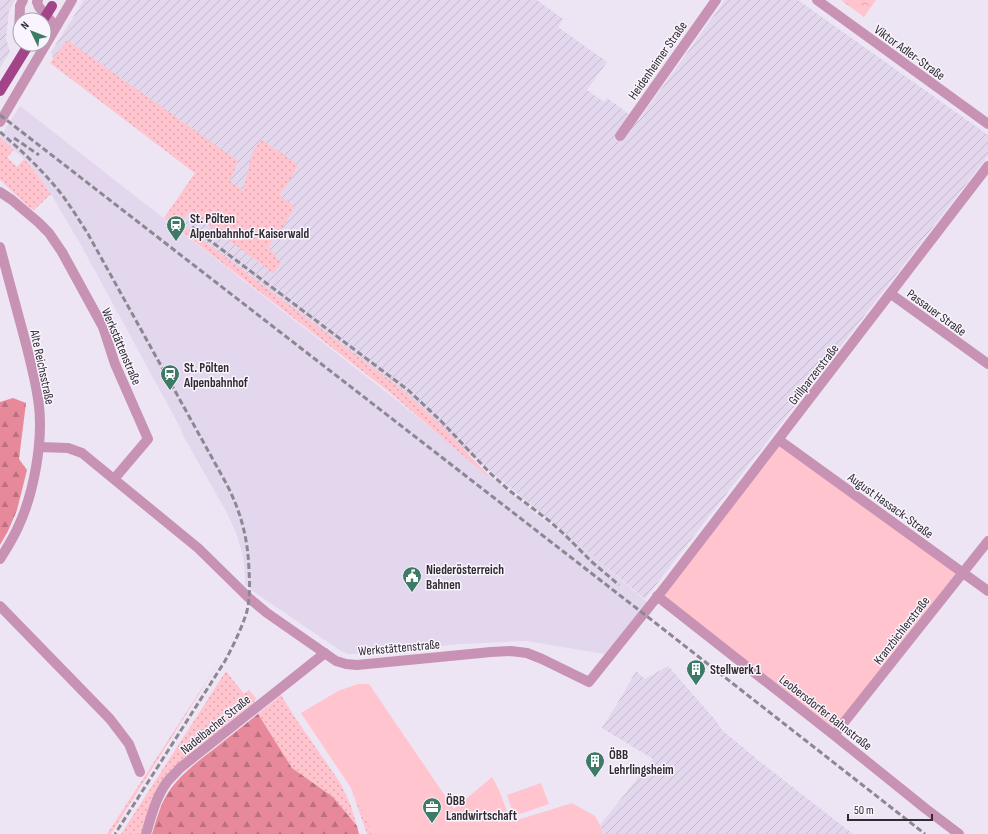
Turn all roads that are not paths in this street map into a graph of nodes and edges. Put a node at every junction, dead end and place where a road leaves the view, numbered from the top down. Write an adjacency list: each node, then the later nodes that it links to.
1 (23, 0): 7 (street)
2 (38, 0): 9 (street)
3 (72, 0): 9 (street)
4 (716, 0): 16 (street, Heidenheimer Straße)
5 (817, 0): 15 (street, Viktor Adler-Straße)
6 (52, 6): 8 (main road, bridge)
7 (20, 12)
8 (48, 12)
9 (56, 27): 12 (street)
10 (22, 52): 13 (main road, bridge)
11 (32, 52): 12 (street)
12 (37, 60): 14 (street)
13 (0, 91)
14 (0, 122)
15 (988, 124)
16 (620, 136)
17 (988, 166): 20 (street, Grillparzerstraße)
18 (0, 192): 24 (street, Werkstättenstraße)
19 (0, 247): 23 (street, Alte Reichsstraße)
20 (890, 294): 21 (street, Passauer Straße); 22 (street, Grillparzerstraße)
21 (988, 364)
22 (778, 440): 27 (street, August Hassack-Straße); 29 (street, Grillparzerstraße)
23 (39, 447): 24 (street, Werkstättenstraße); 26 (street, Alte Reichsstraße)
24 (114, 479): 31 (street, Werkstättenstraße)
25 (988, 541): 27 (street, Kranzbichlerstraße)
26 (0, 559)
27 (962, 573): 28 (street, August Hassack-Straße); 32 (street, Kranzbichlerstraße)
28 (988, 591)
29 (658, 596): 31 (street, Werkstättenstraße); 32 (street, Leobersdorfer Bahnstraße)
30 (0, 606): 33 (street)
31 (325, 653): 34 (street, Nadelbacher Straße)
32 (834, 735): 35 (street, Leobersdorfer Bahnstraße)
33 (140, 772)
34 (146, 834)
35 (959, 834)

